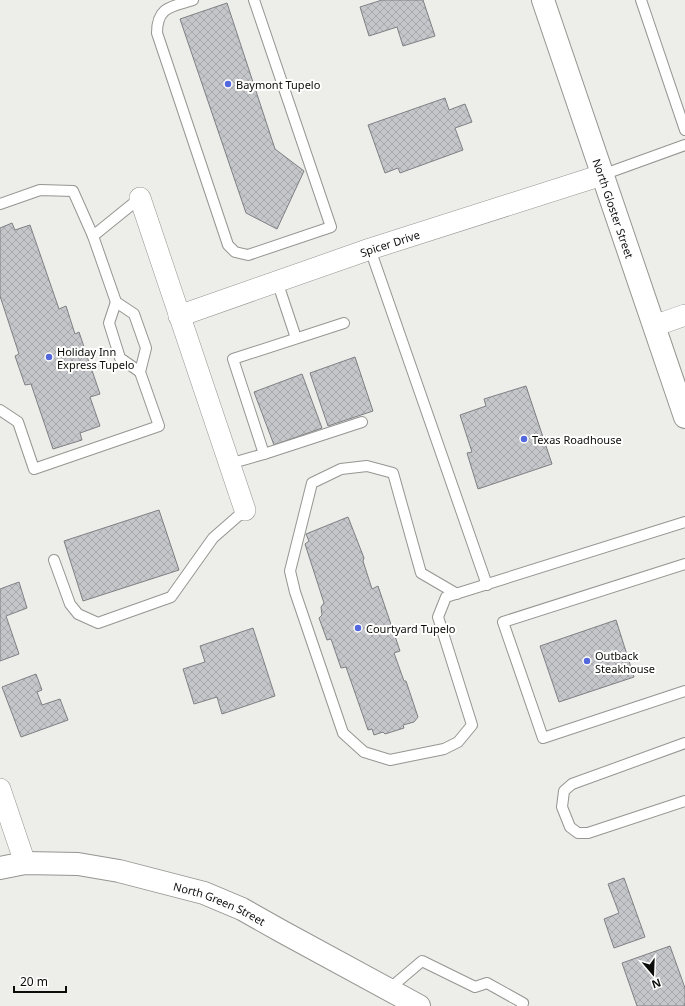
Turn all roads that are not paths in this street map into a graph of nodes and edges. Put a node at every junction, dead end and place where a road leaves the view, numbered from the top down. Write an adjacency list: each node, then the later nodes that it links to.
1 (193, 0): 2 (lane)
2 (254, 0)
3 (543, 0): 7 (street, North Gloster Street)
4 (641, 0): 5 (lane)
5 (685, 130)
6 (685, 145): 7 (lane)
7 (602, 175): 11 (street, Spicer Drive); 17 (street, North Gloster Street)
8 (140, 198): 10 (lane); 15 (street)
9 (0, 204): 10 (lane)
10 (93, 236): 13 (lane)
11 (370, 249): 12 (street, Spicer Drive); 30 (lane)
12 (277, 281): 15 (street, Spicer Drive); 18 (lane)
13 (116, 302): 19 (lane); 19 (lane)
14 (685, 315): 17 (street)
15 (179, 316): 25 (street)
16 (344, 323): 18 (lane)
17 (654, 326): 20 (street, North Gloster Street)
18 (296, 338): 24 (lane)
19 (140, 372): 21 (lane)
20 (679, 380): 22 (street, North Gloster Street)
21 (0, 410)
22 (685, 417)
23 (362, 422): 24 (lane)
24 (264, 454): 25 (lane)
25 (229, 464): 26 (street)
26 (245, 510): 28 (lane)
27 (685, 522): 30 (lane)
28 (54, 560)
29 (685, 564): 32 (lane)
30 (487, 584): 31 (lane)
31 (457, 594): 31 (lane)
32 (685, 691)
33 (685, 744): 35 (lane)
34 (0, 789): 36 (street)
35 (685, 801)
36 (26, 863): 37 (street, North Green Street); 38 (street, North Green Street)
37 (0, 868)
38 (389, 990): 39 (street, North Green Street); 40 (lane)
39 (419, 1006)
40 (522, 1006)

